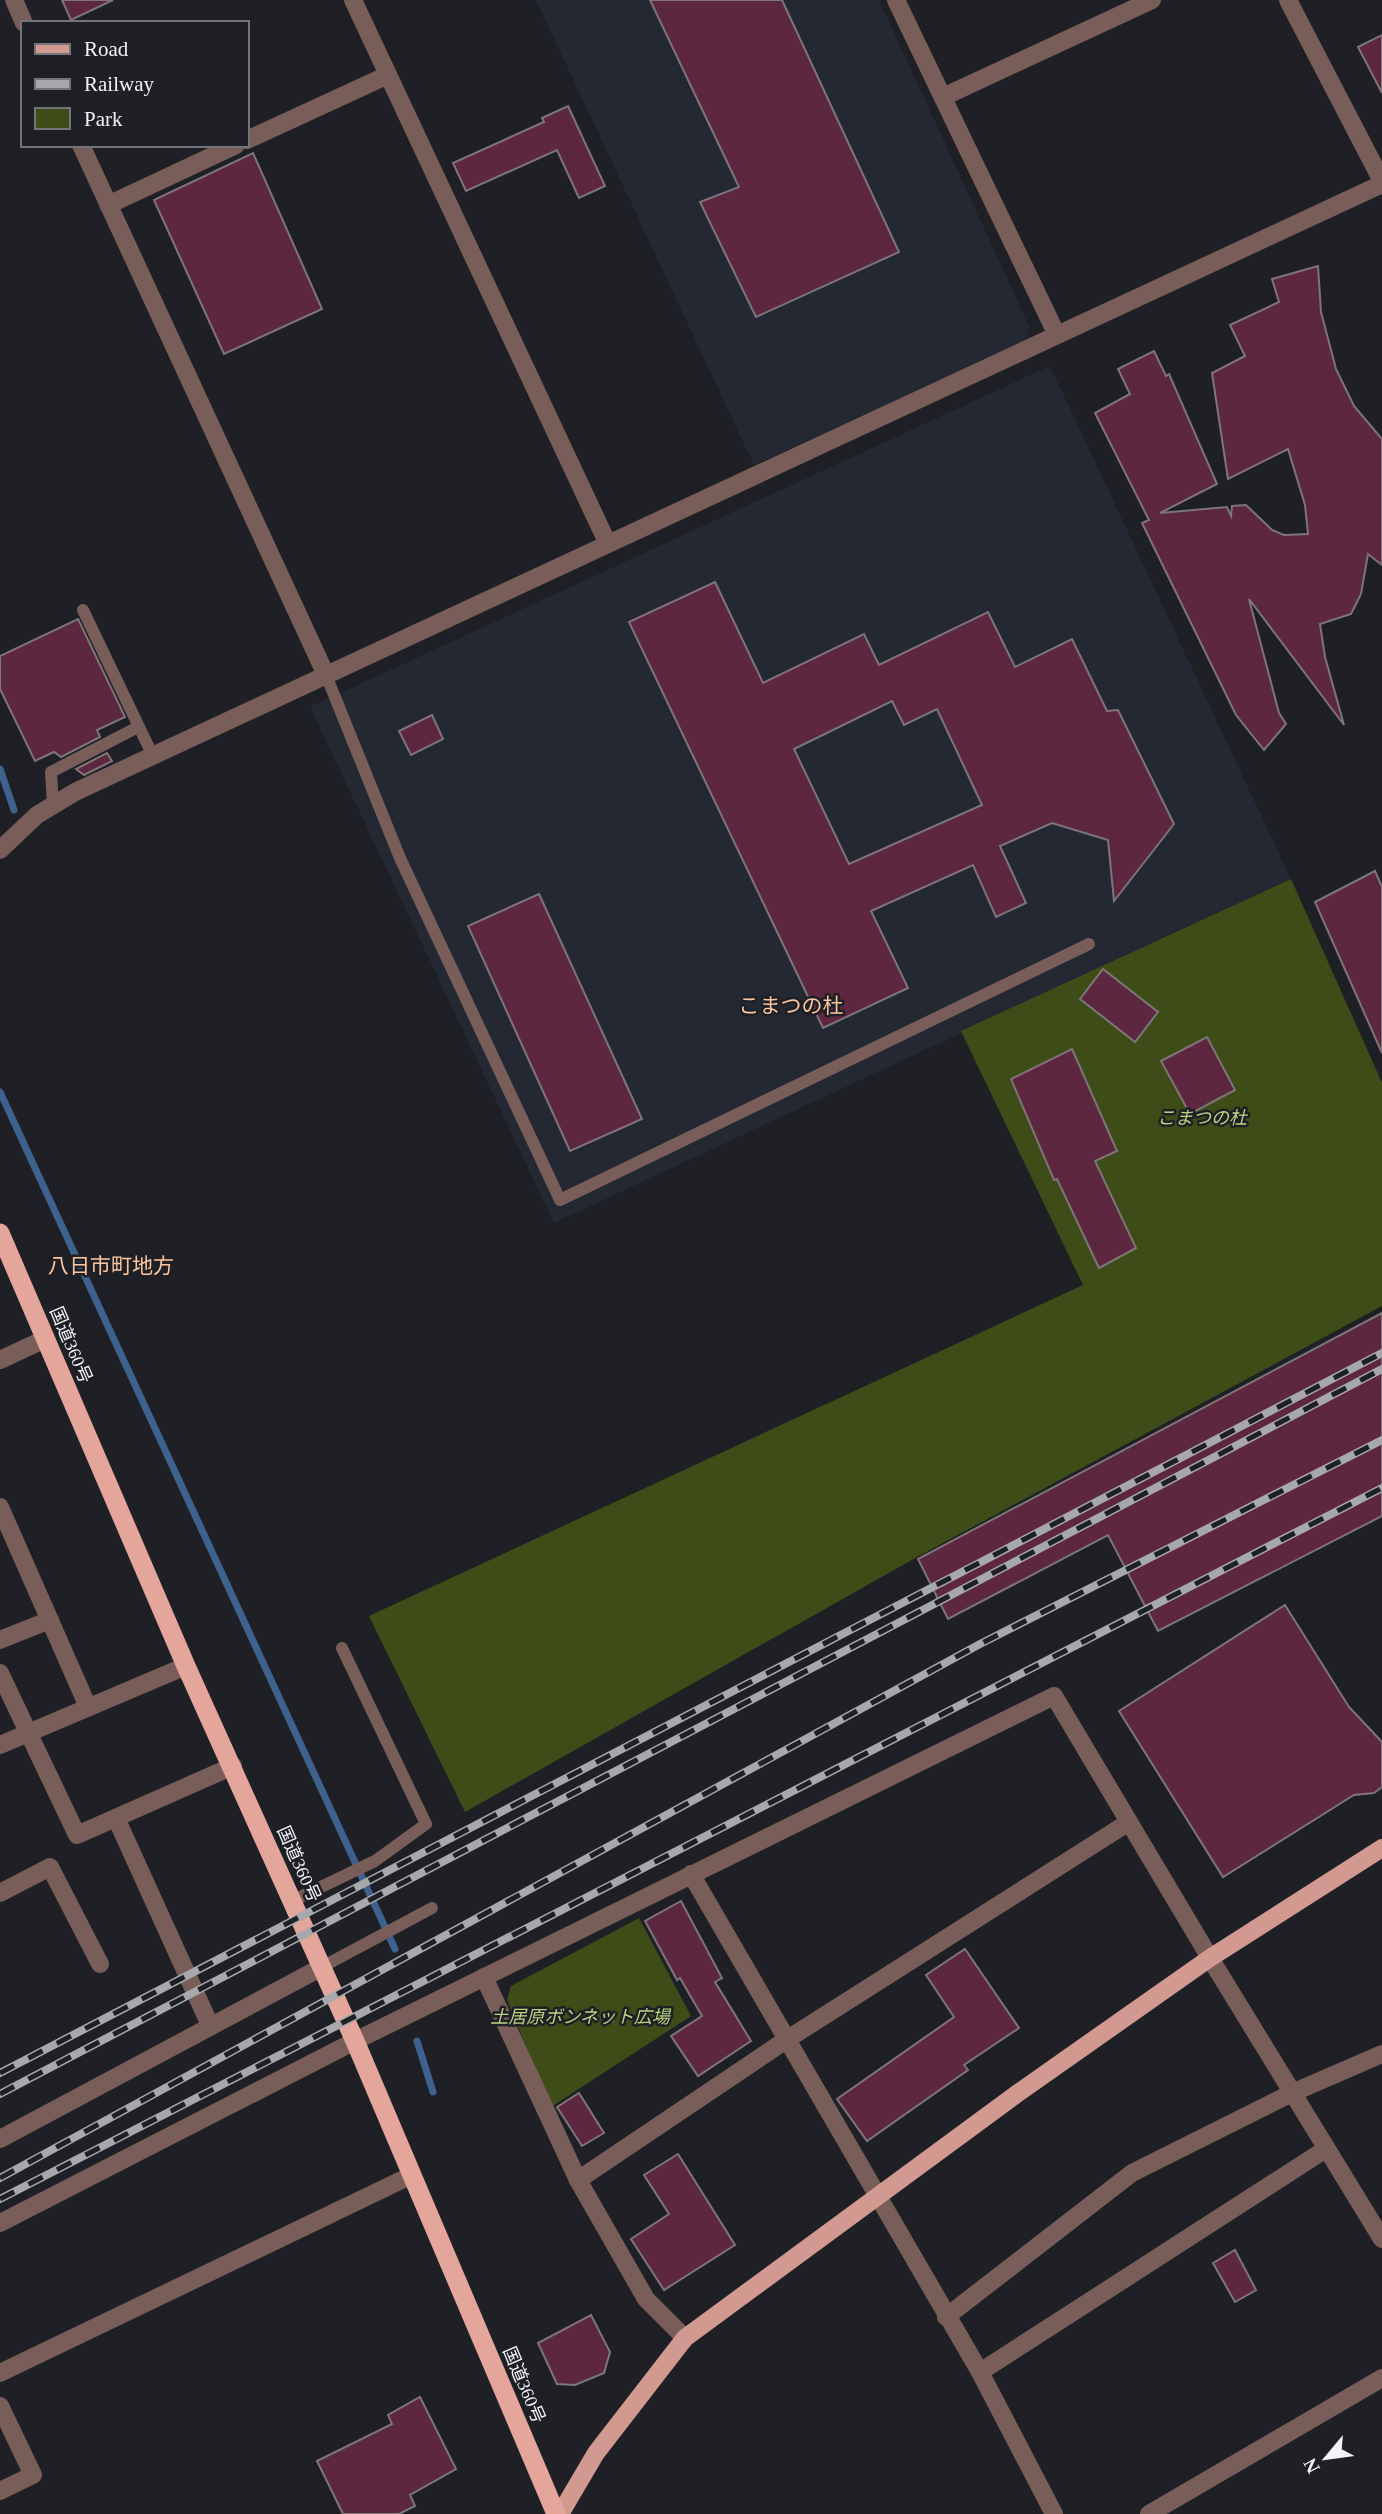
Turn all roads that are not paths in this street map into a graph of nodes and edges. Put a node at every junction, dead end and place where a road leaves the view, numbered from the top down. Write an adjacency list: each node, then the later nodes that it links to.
1 (14, 0): 6 (street)
2 (353, 0): 7 (street)
3 (896, 0): 8 (street)
4 (1152, 0): 8 (street)
5 (1288, 0): 12 (street)
6 (23, 21)
7 (388, 75): 9 (street); 15 (street)
8 (943, 97): 14 (street)
9 (248, 141)
10 (82, 147): 13 (street)
11 (232, 147): 13 (street)
12 (1382, 183): 14 (street)
13 (108, 205): 17 (street)
14 (1056, 333): 15 (street)
15 (607, 542): 17 (street)
16 (83, 610): 18 (lane)
17 (327, 675): 19 (street); 22 (lane)
18 (138, 727): 19 (lane); 20 (lane)
19 (153, 756): 20 (street)
20 (53, 806): 21 (street)
21 (0, 850)
22 (1089, 944)
23 (0, 1233): 24 (highway, 国道360号)
24 (5, 1258): 25 (highway, 国道360号)
25 (45, 1339): 26 (street); 31 (highway, 国道360号)
26 (0, 1360)
27 (0, 1507): 28 (street)
28 (50, 1620): 29 (street); 33 (street)
29 (0, 1640)
30 (342, 1648): 42 (lane)
31 (186, 1666): 33 (street); 36 (highway, 国道360号)
32 (0, 1673): 34 (street)
33 (88, 1707): 34 (street)
34 (27, 1733): 35 (street); 37 (street)
35 (0, 1745)
36 (233, 1766): 37 (street); 42 (highway, 国道360号)
37 (116, 1818): 48 (street)
38 (1129, 1822): 40 (street); 44 (street); 49 (street)
39 (1382, 1848): 44 (main road)
40 (691, 1874): 47 (street); 49 (street)
41 (0, 1893): 45 (street)
42 (292, 1901): 46 (highway, 国道360号)
43 (432, 1908): 46 (lane)
44 (1210, 1958): 52 (street); 57 (main road)
45 (100, 1964)
46 (322, 1967): 48 (street); 50 (highway, 国道360号)
47 (484, 1978): 50 (street); 56 (street)
48 (210, 2025): 53 (street)
49 (786, 2040): 56 (street); 57 (street)
50 (355, 2041): 55 (highway, 国道360号); 58 (street)
51 (1382, 2054): 52 (street)
52 (1292, 2093): 54 (street); 60 (street)
53 (0, 2139)
54 (1325, 2149): 59 (street); 63 (street)
55 (412, 2175): 62 (street); 67 (highway, 国道360号)
56 (578, 2180): 61 (street)
57 (877, 2194): 60 (street); 61 (main road)
58 (0, 2222)
59 (1382, 2239)
60 (946, 2317): 63 (street)
61 (685, 2338): 67 (main road)
62 (0, 2372)
63 (980, 2372): 68 (street)
64 (1382, 2378): 69 (street)
65 (0, 2406): 66 (street)
66 (0, 2491)
67 (558, 2514)
68 (1054, 2514)
69 (1149, 2514)

